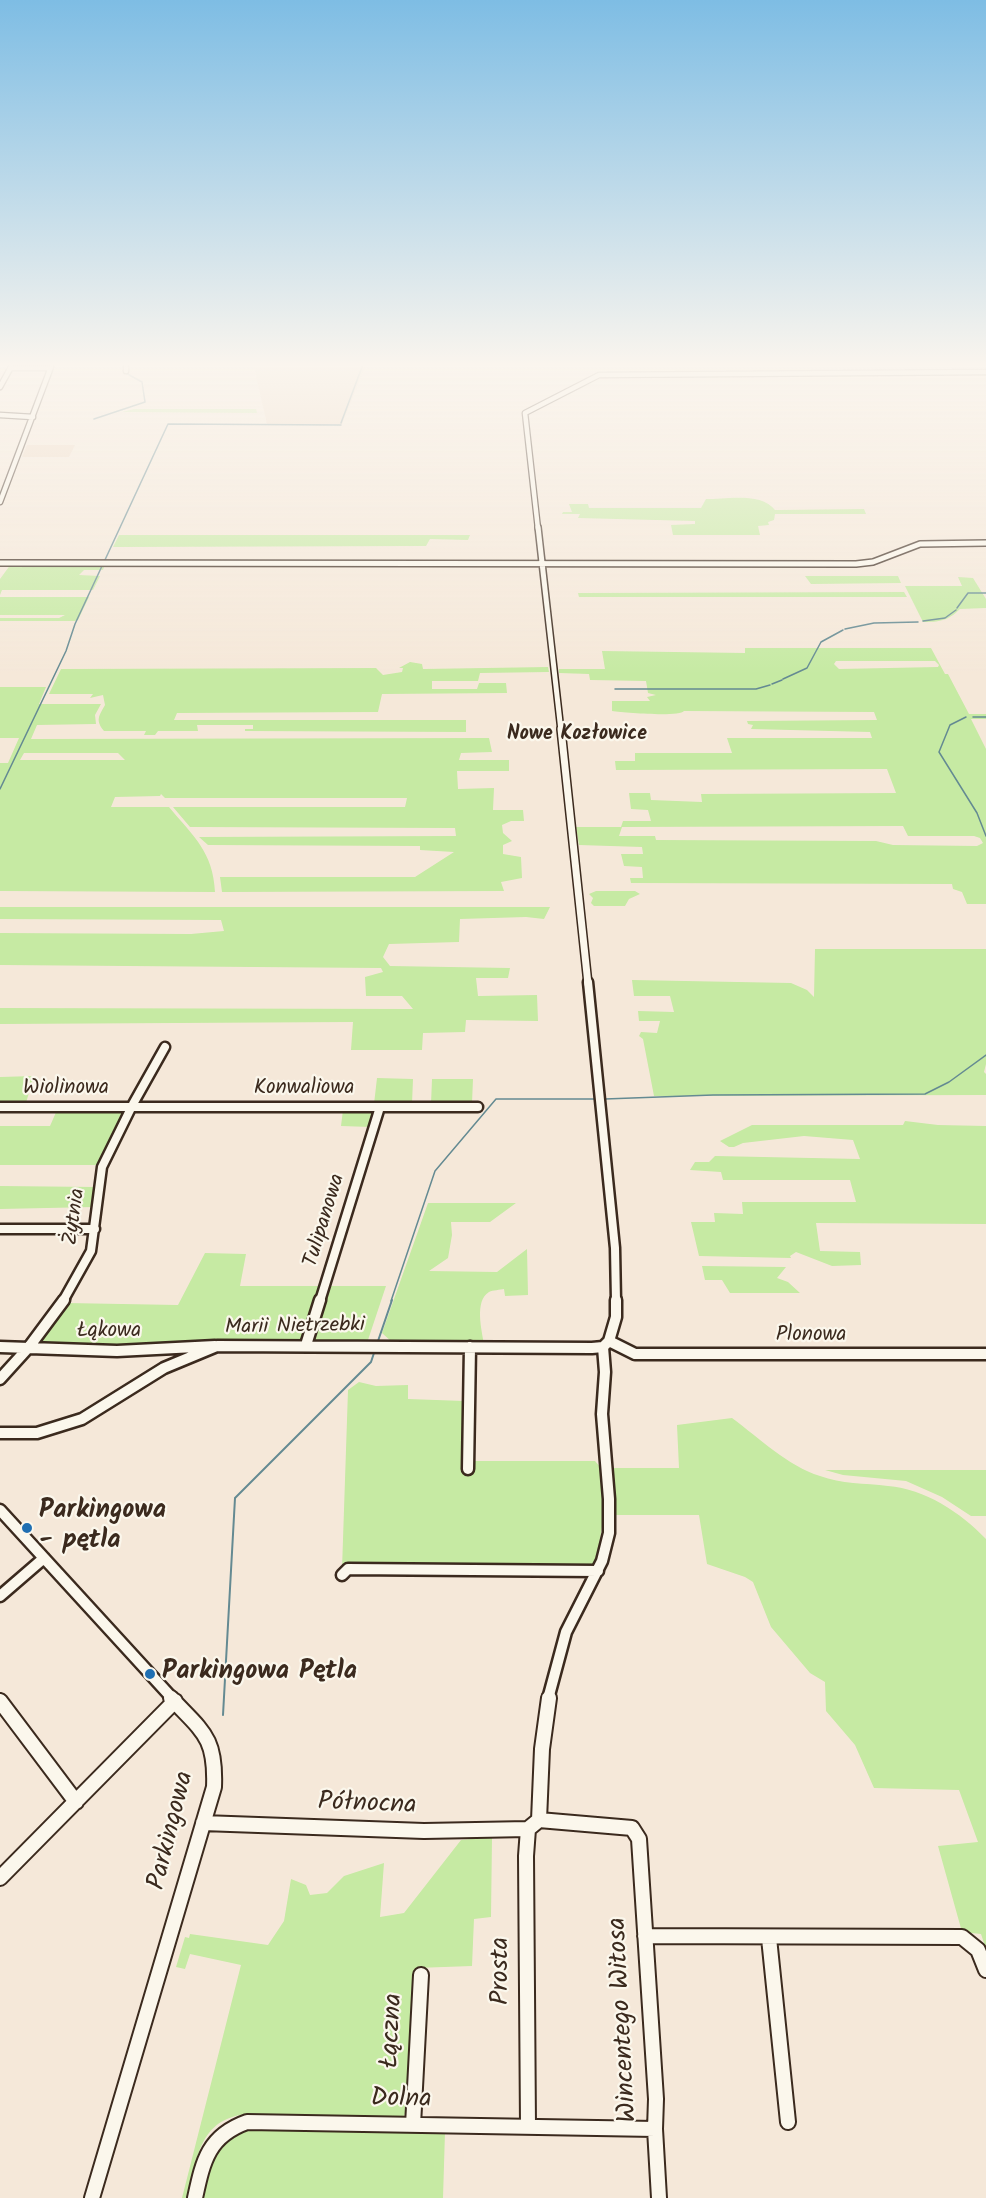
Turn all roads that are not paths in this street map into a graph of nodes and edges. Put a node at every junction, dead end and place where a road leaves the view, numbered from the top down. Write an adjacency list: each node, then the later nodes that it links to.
1 (13, 470): 3 (street)
2 (532, 470): 6 (street)
3 (0, 502)
4 (986, 543): 6 (street)
5 (0, 562): 6 (street)
6 (543, 564): 14 (street)
7 (165, 1047): 11 (street, Żytnia)
8 (0, 1107): 11 (street, Wiolinowa)
9 (380, 1107): 10 (street, Konwaliowa); 11 (street, Konwaliowa); 15 (street, Tulipanowa)
10 (478, 1107)
11 (131, 1108): 13 (street, Żytnia)
12 (0, 1229): 13 (street)
13 (95, 1229): 18 (street, Żytnia)
14 (606, 1344): 19 (street, Marii Nietrzebki); 20 (street, Plonowa); 26 (street)
15 (306, 1345): 16 (street, Marii Nietrzebki); 19 (street, Marii Nietrzebki)
16 (217, 1346): 18 (street, Łąkowa); 22 (street, Marii Nietrzebki)
17 (0, 1347): 18 (street, Łąkowa)
18 (29, 1347): 21 (street, Żytnia)
19 (470, 1347): 23 (street)
20 (986, 1354)
21 (0, 1379)
22 (0, 1433)
23 (468, 1469)
24 (0, 1510): 25 (street, Parkingowa)
25 (44, 1558): 28 (street); 30 (street, Parkingowa)
26 (598, 1571): 27 (street); 33 (street)
27 (342, 1575)
28 (0, 1596)
29 (0, 1701): 31 (street)
30 (175, 1701): 31 (street); 32 (street, Parkingowa)
31 (76, 1802): 35 (street)
32 (203, 1823): 33 (street, Północna); 44 (street, Parkingowa)
33 (534, 1825): 34 (street, Północna); 42 (street, Prosta)
34 (637, 1835): 36 (street, Wincentego Witosa)
35 (0, 1878)
36 (645, 1936): 37 (street); 43 (street, Wincentego Witosa)
37 (769, 1938): 38 (street); 40 (street)
38 (986, 1970)
39 (421, 1975): 41 (street, Łączna)
40 (788, 2122)
41 (413, 2125): 42 (street, Dolna); 45 (street, Dolna)
42 (528, 2126): 43 (street, Dolna)
43 (655, 2130): 46 (street, Wincentego Witosa)
44 (92, 2198)
45 (195, 2198)
46 (659, 2198)

